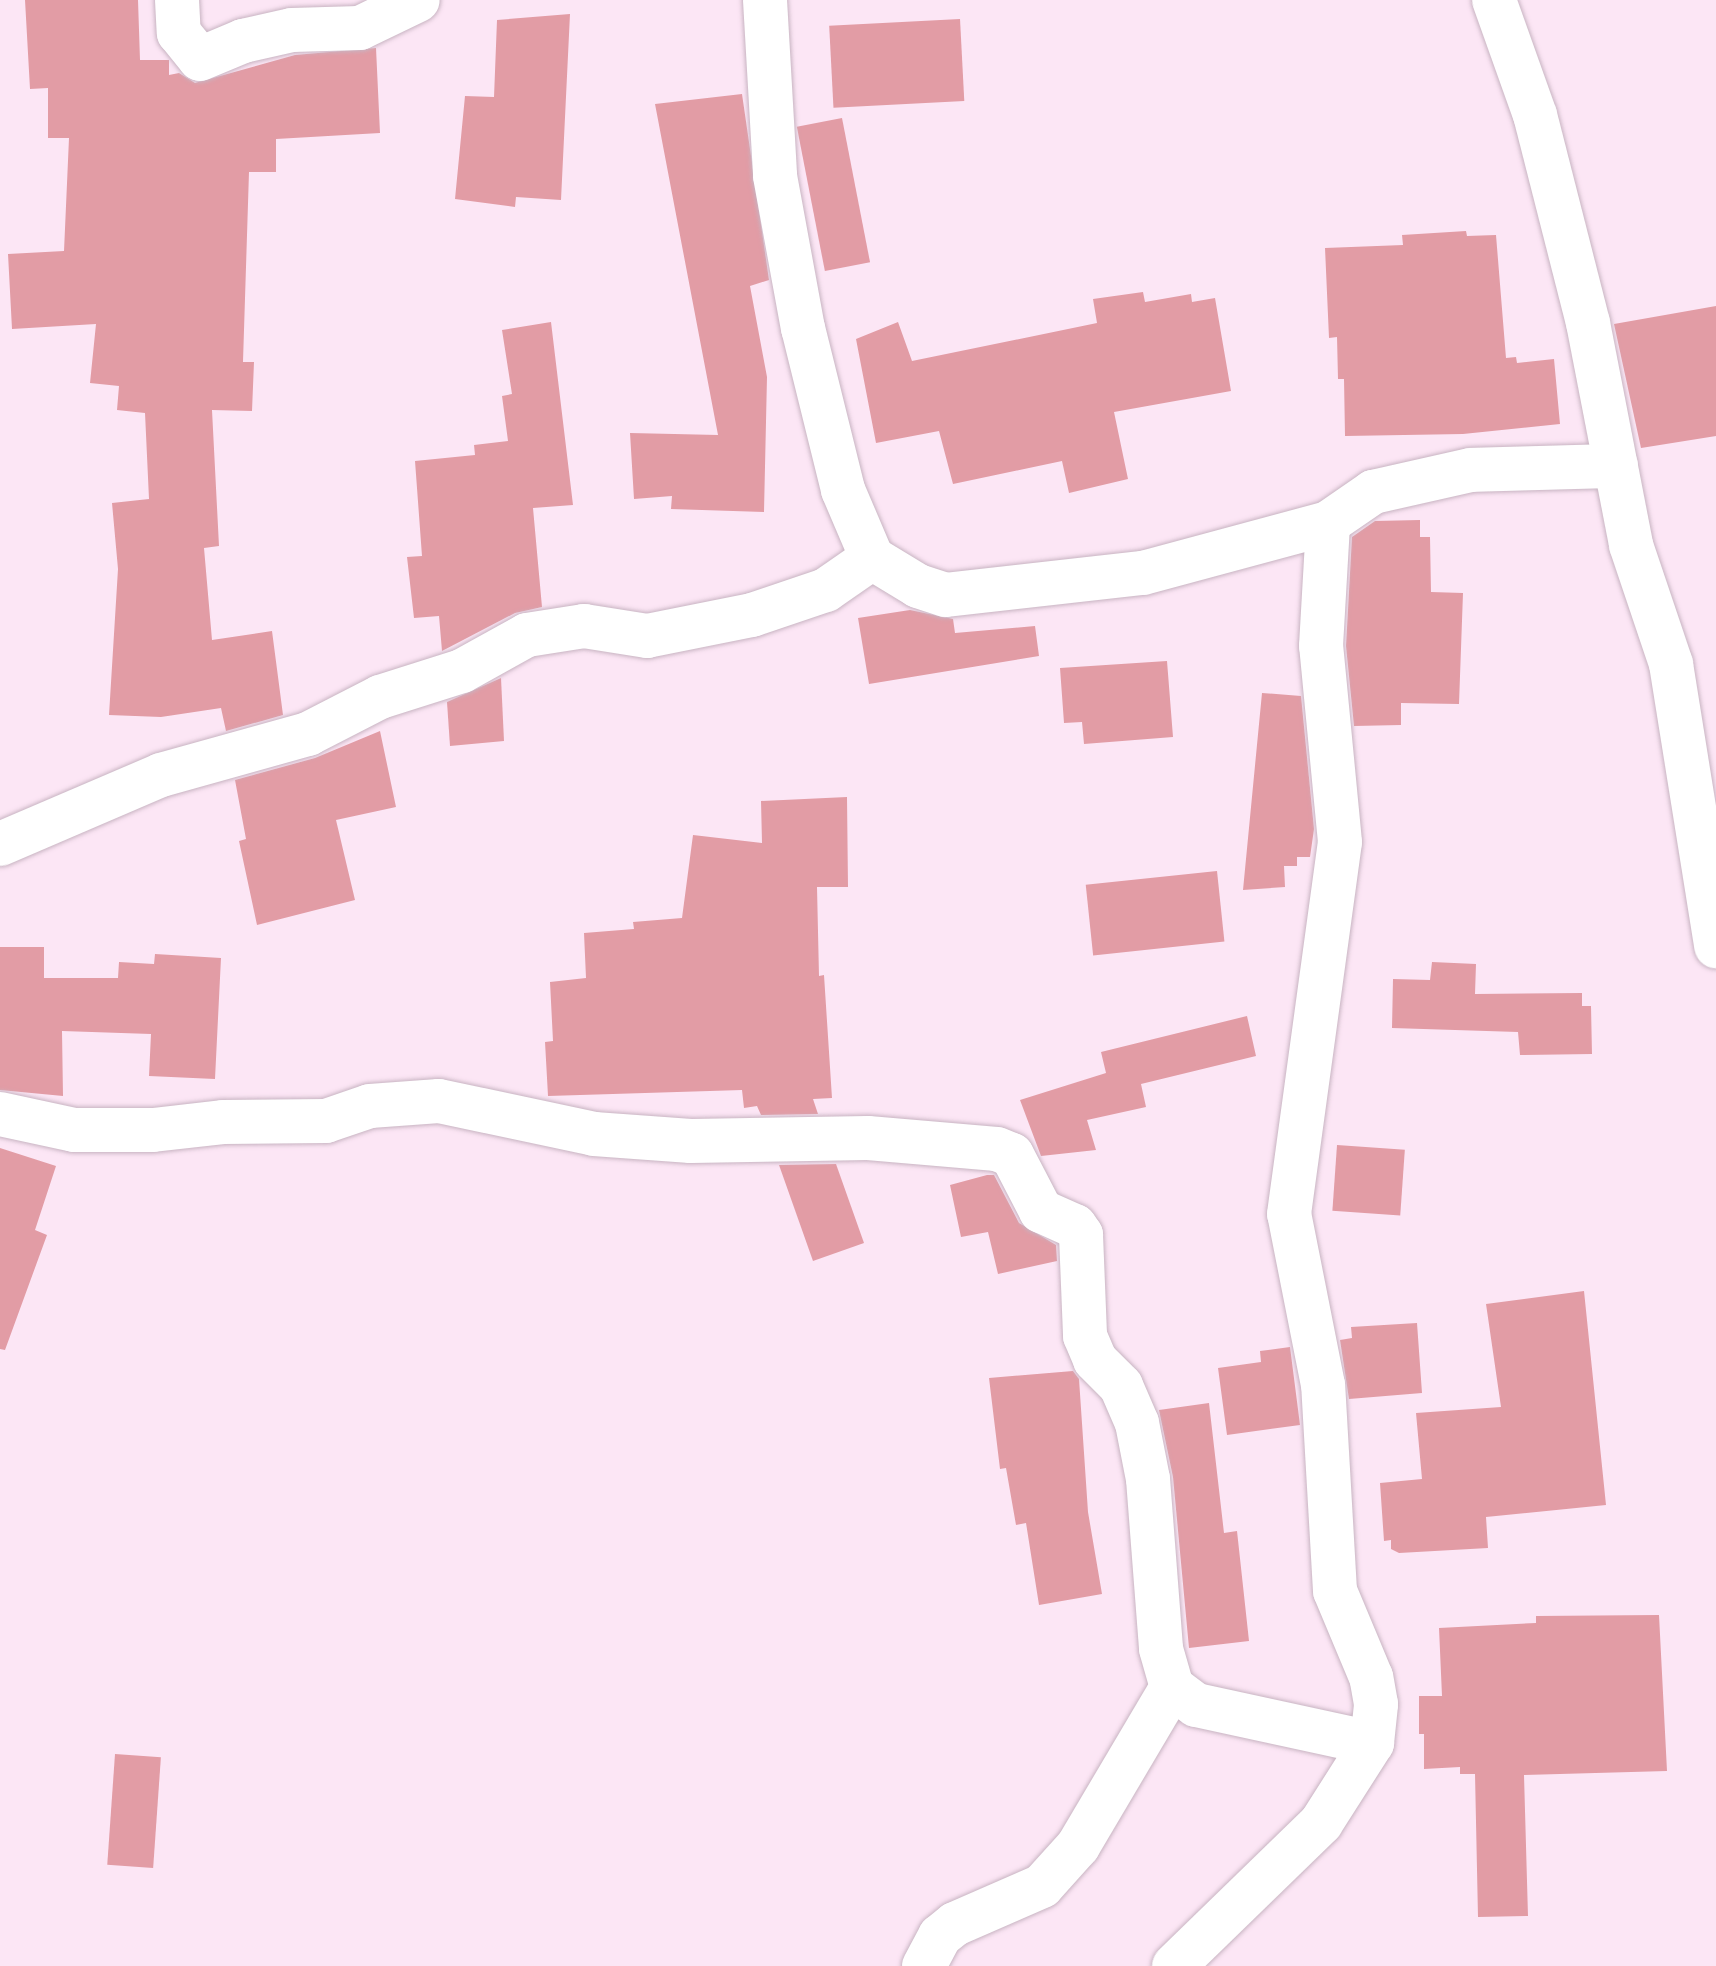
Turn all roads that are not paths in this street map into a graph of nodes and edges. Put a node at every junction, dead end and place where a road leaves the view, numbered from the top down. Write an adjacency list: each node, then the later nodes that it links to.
1 (177, 0): 2 (street)
2 (418, 0)
3 (765, 0): 7 (street)
4 (1494, 0): 5 (street)
5 (1616, 466): 6 (street); 9 (street)
6 (1328, 523): 7 (street); 12 (street)
7 (872, 558): 8 (street)
8 (0, 844)
9 (1716, 946)
10 (0, 1114): 11 (street)
11 (1172, 1687): 12 (street); 13 (street)
12 (1372, 1743): 14 (street)
13 (924, 1966)
14 (1174, 1966)

